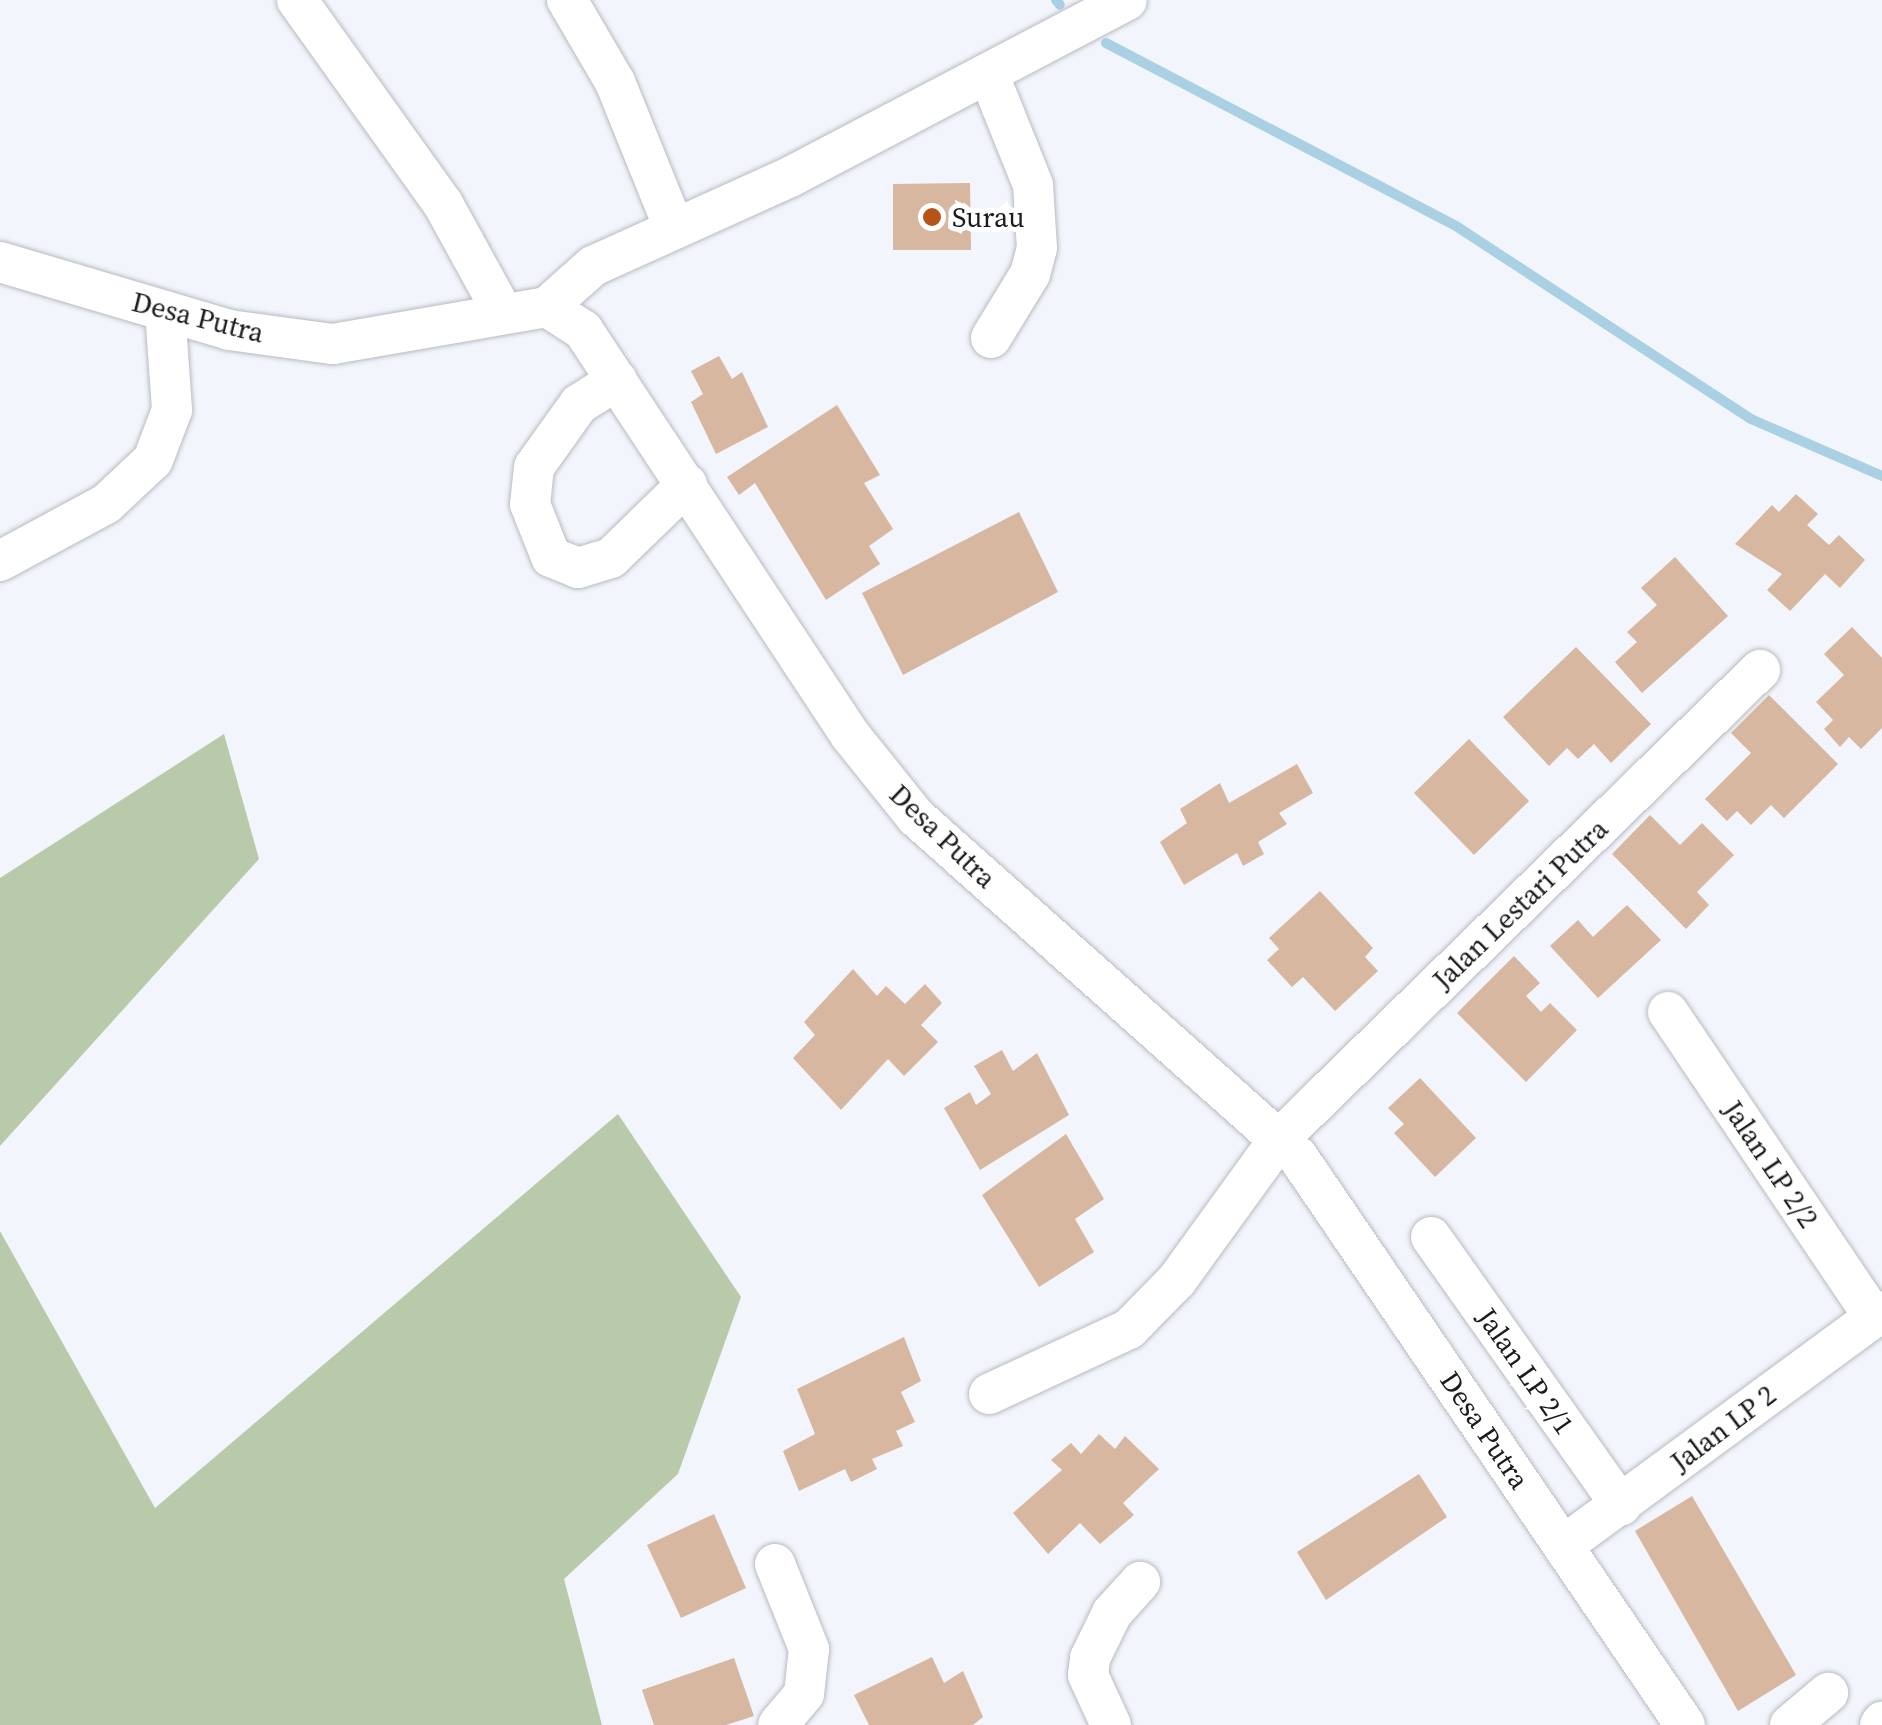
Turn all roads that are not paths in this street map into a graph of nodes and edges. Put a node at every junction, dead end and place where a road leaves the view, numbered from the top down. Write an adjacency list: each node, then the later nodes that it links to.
1 (297, 0): 9 (street)
2 (567, 0): 5 (street)
3 (1126, 0): 4 (street)
4 (988, 73): 5 (street); 10 (street)
5 (674, 228): 7 (street)
6 (0, 262): 8 (street, Desa Putra)
7 (547, 307): 9 (street, Desa Putra); 11 (street, Desa Putra)
8 (165, 312): 9 (street, Desa Putra); 13 (street)
9 (503, 313)
10 (991, 338)
11 (617, 380): 12 (street, Desa Putra); 12 (street)
12 (687, 484): 16 (street, Desa Putra)
13 (0, 561)
14 (1760, 670): 16 (street, Jalan Lestari Putra)
15 (1668, 1012): 18 (street, Jalan LP 2/2)
16 (1279, 1139): 19 (street, Jalan Lestari Putra); 21 (street, Desa Putra)
17 (1431, 1237): 20 (street, Jalan LP 2/1)
18 (1878, 1314): 20 (street, Jalan LP 2)
19 (989, 1394)
20 (1621, 1504): 21 (street, Jalan LP 2)
21 (1564, 1545): 27 (street, Desa Putra)
22 (775, 1564): 25 (street)
23 (1140, 1582): 26 (street)
24 (1828, 1693): 28 (street)
25 (778, 1725)
26 (1111, 1725)
27 (1685, 1725)
28 (1790, 1725)

